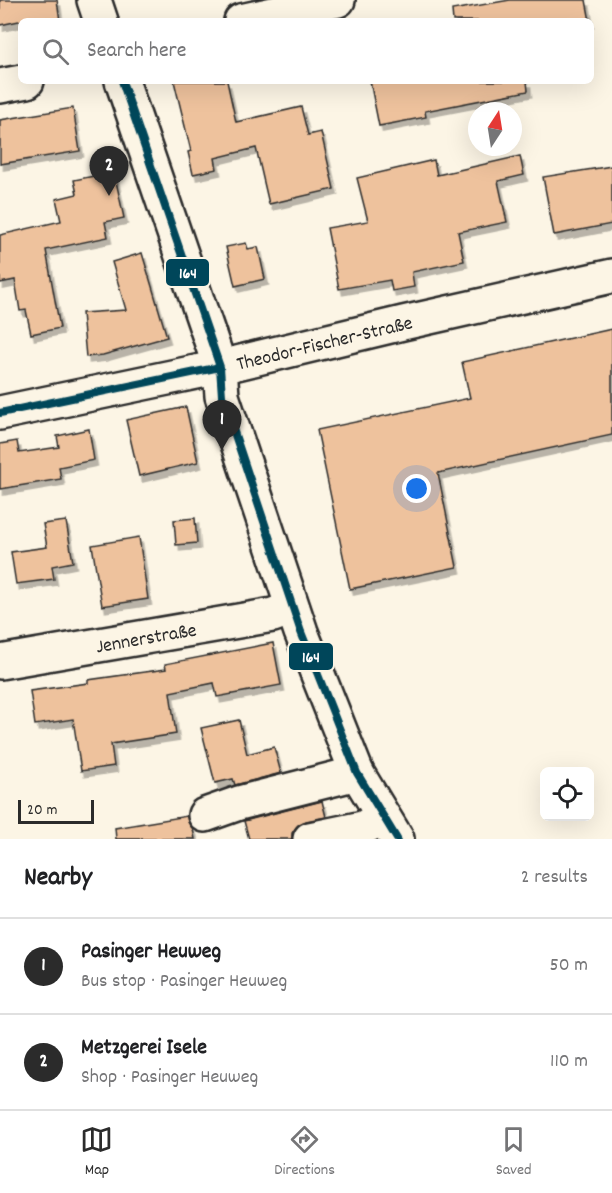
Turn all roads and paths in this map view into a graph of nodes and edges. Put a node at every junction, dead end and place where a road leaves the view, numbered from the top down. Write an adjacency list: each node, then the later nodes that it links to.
1 (94, 0): 3 (street)
2 (338, 0): 4 (street)
3 (101, 18)
4 (255, 18)
5 (18, 83): 7 (street)
6 (123, 84): 9 (street)
7 (0, 86)
8 (612, 276): 9 (street, Theodor-Fischer-Straße)
9 (220, 367): 10 (street, Theodor-Fischer-Straße); 11 (street)
10 (0, 413)
11 (292, 608): 12 (street, Jennerstraße); 13 (street)
12 (0, 662)
13 (357, 773): 14 (street); 15 (street)
14 (205, 815)
15 (390, 828): 16 (street)
16 (310, 839)

